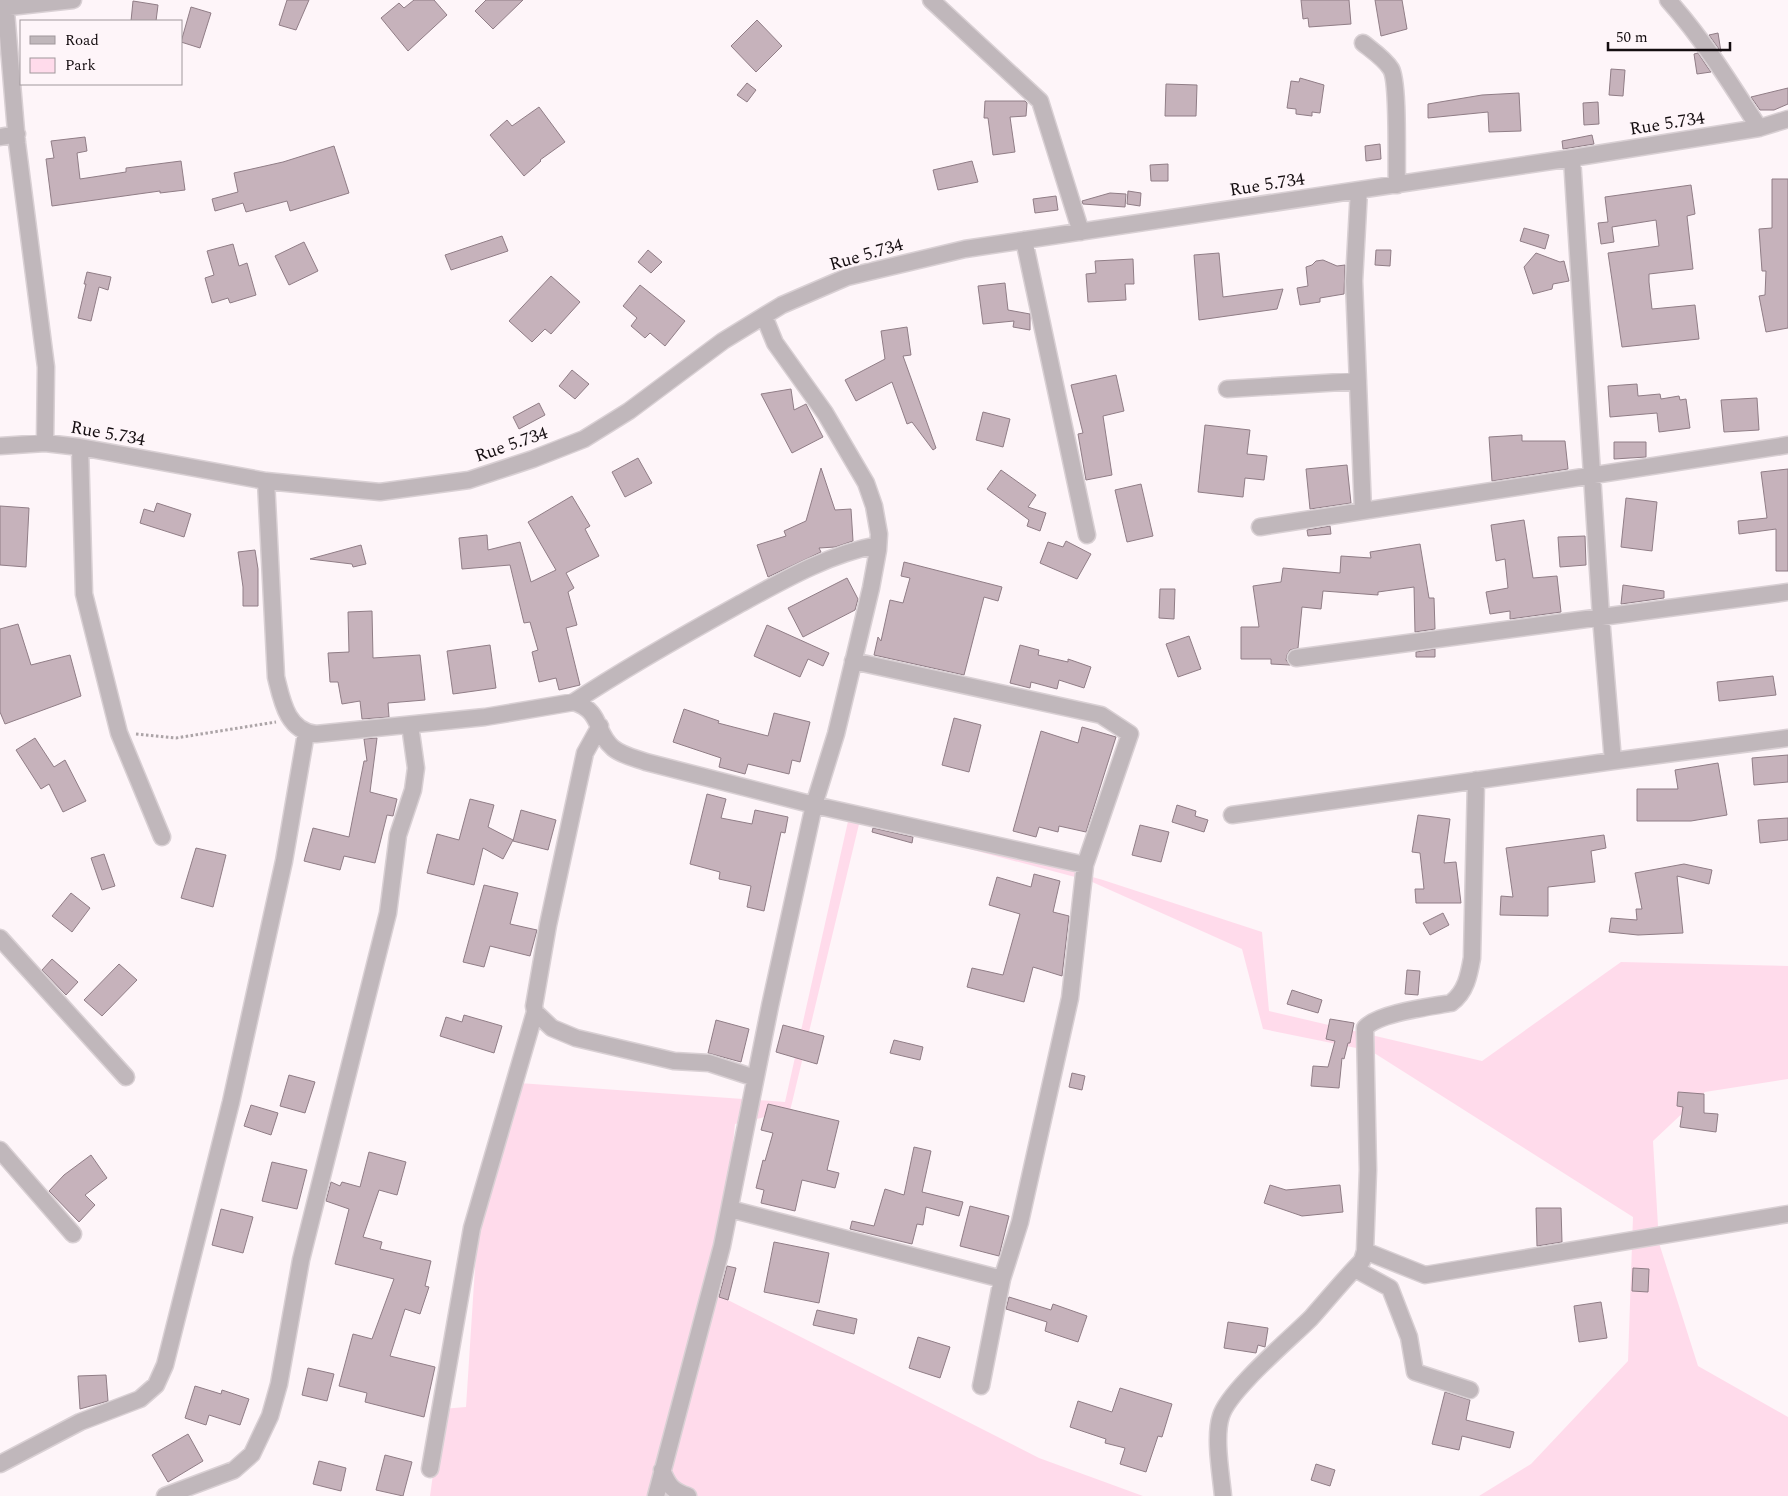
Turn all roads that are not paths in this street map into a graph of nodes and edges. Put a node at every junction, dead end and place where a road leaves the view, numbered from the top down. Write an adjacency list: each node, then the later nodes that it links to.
1 (73, 0): 4 (street)
2 (931, 0): 13 (street)
3 (1668, 0): 7 (street)
4 (4, 5): 8 (street)
5 (1363, 43): 11 (street)
6 (1788, 120): 7 (street, Rue 5.734)
7 (1759, 128): 10 (street, Rue 5.734)
8 (17, 134): 9 (street); 18 (street)
9 (0, 137)
10 (1572, 158): 11 (street, Rue 5.734); 22 (street)
11 (1397, 184): 12 (street, Rue 5.734)
12 (1359, 190): 13 (street, Rue 5.734); 16 (street)
13 (1081, 232): 14 (street, Rue 5.734)
14 (1024, 240): 15 (street, Rue 5.734); 26 (street)
15 (764, 316): 23 (street, Rue 5.734); 27 (street)
16 (1358, 381): 17 (street); 24 (street)
17 (1227, 389)
18 (45, 443): 20 (street, Rue 5.734); 21 (street, Rue 5.734)
19 (1788, 445): 22 (street)
20 (0, 446)
21 (80, 447): 23 (street, Rue 5.734); 41 (street)
22 (1592, 475): 24 (street); 29 (street)
23 (266, 482): 35 (street)
24 (1363, 511): 25 (street)
25 (1260, 527)
26 (1087, 535)
27 (878, 544): 31 (street); 32 (street)
28 (1788, 592): 29 (street)
29 (1601, 617): 30 (street); 37 (street)
30 (1296, 658)
31 (853, 662): 39 (street); 42 (street)
32 (574, 702): 33 (street); 34 (street)
33 (410, 724): 35 (street); 59 (street)
34 (600, 726): 39 (street); 44 (street)
35 (306, 733): 56 (street)
36 (1788, 738): 37 (street)
37 (1613, 761): 38 (street)
38 (1476, 780): 40 (street); 51 (street)
39 (814, 805): 42 (street); 46 (street)
40 (1232, 816)
41 (162, 837)
42 (1085, 864): 53 (street)
43 (0, 938): 45 (street)
44 (535, 1012): 46 (street); 57 (street)
45 (126, 1077)
46 (755, 1078): 48 (street)
47 (0, 1150): 50 (street)
48 (730, 1209): 53 (street); 58 (street)
49 (1788, 1214): 51 (street)
50 (73, 1234)
51 (1365, 1251): 52 (street)
52 (1354, 1269): 55 (street); 62 (street)
53 (1002, 1279): 54 (street)
54 (981, 1386)
55 (1470, 1390)
56 (0, 1464)
57 (430, 1469)
58 (662, 1470): 60 (street); 61 (street)
59 (165, 1496)
60 (656, 1496)
61 (688, 1496)
62 (1223, 1496)

